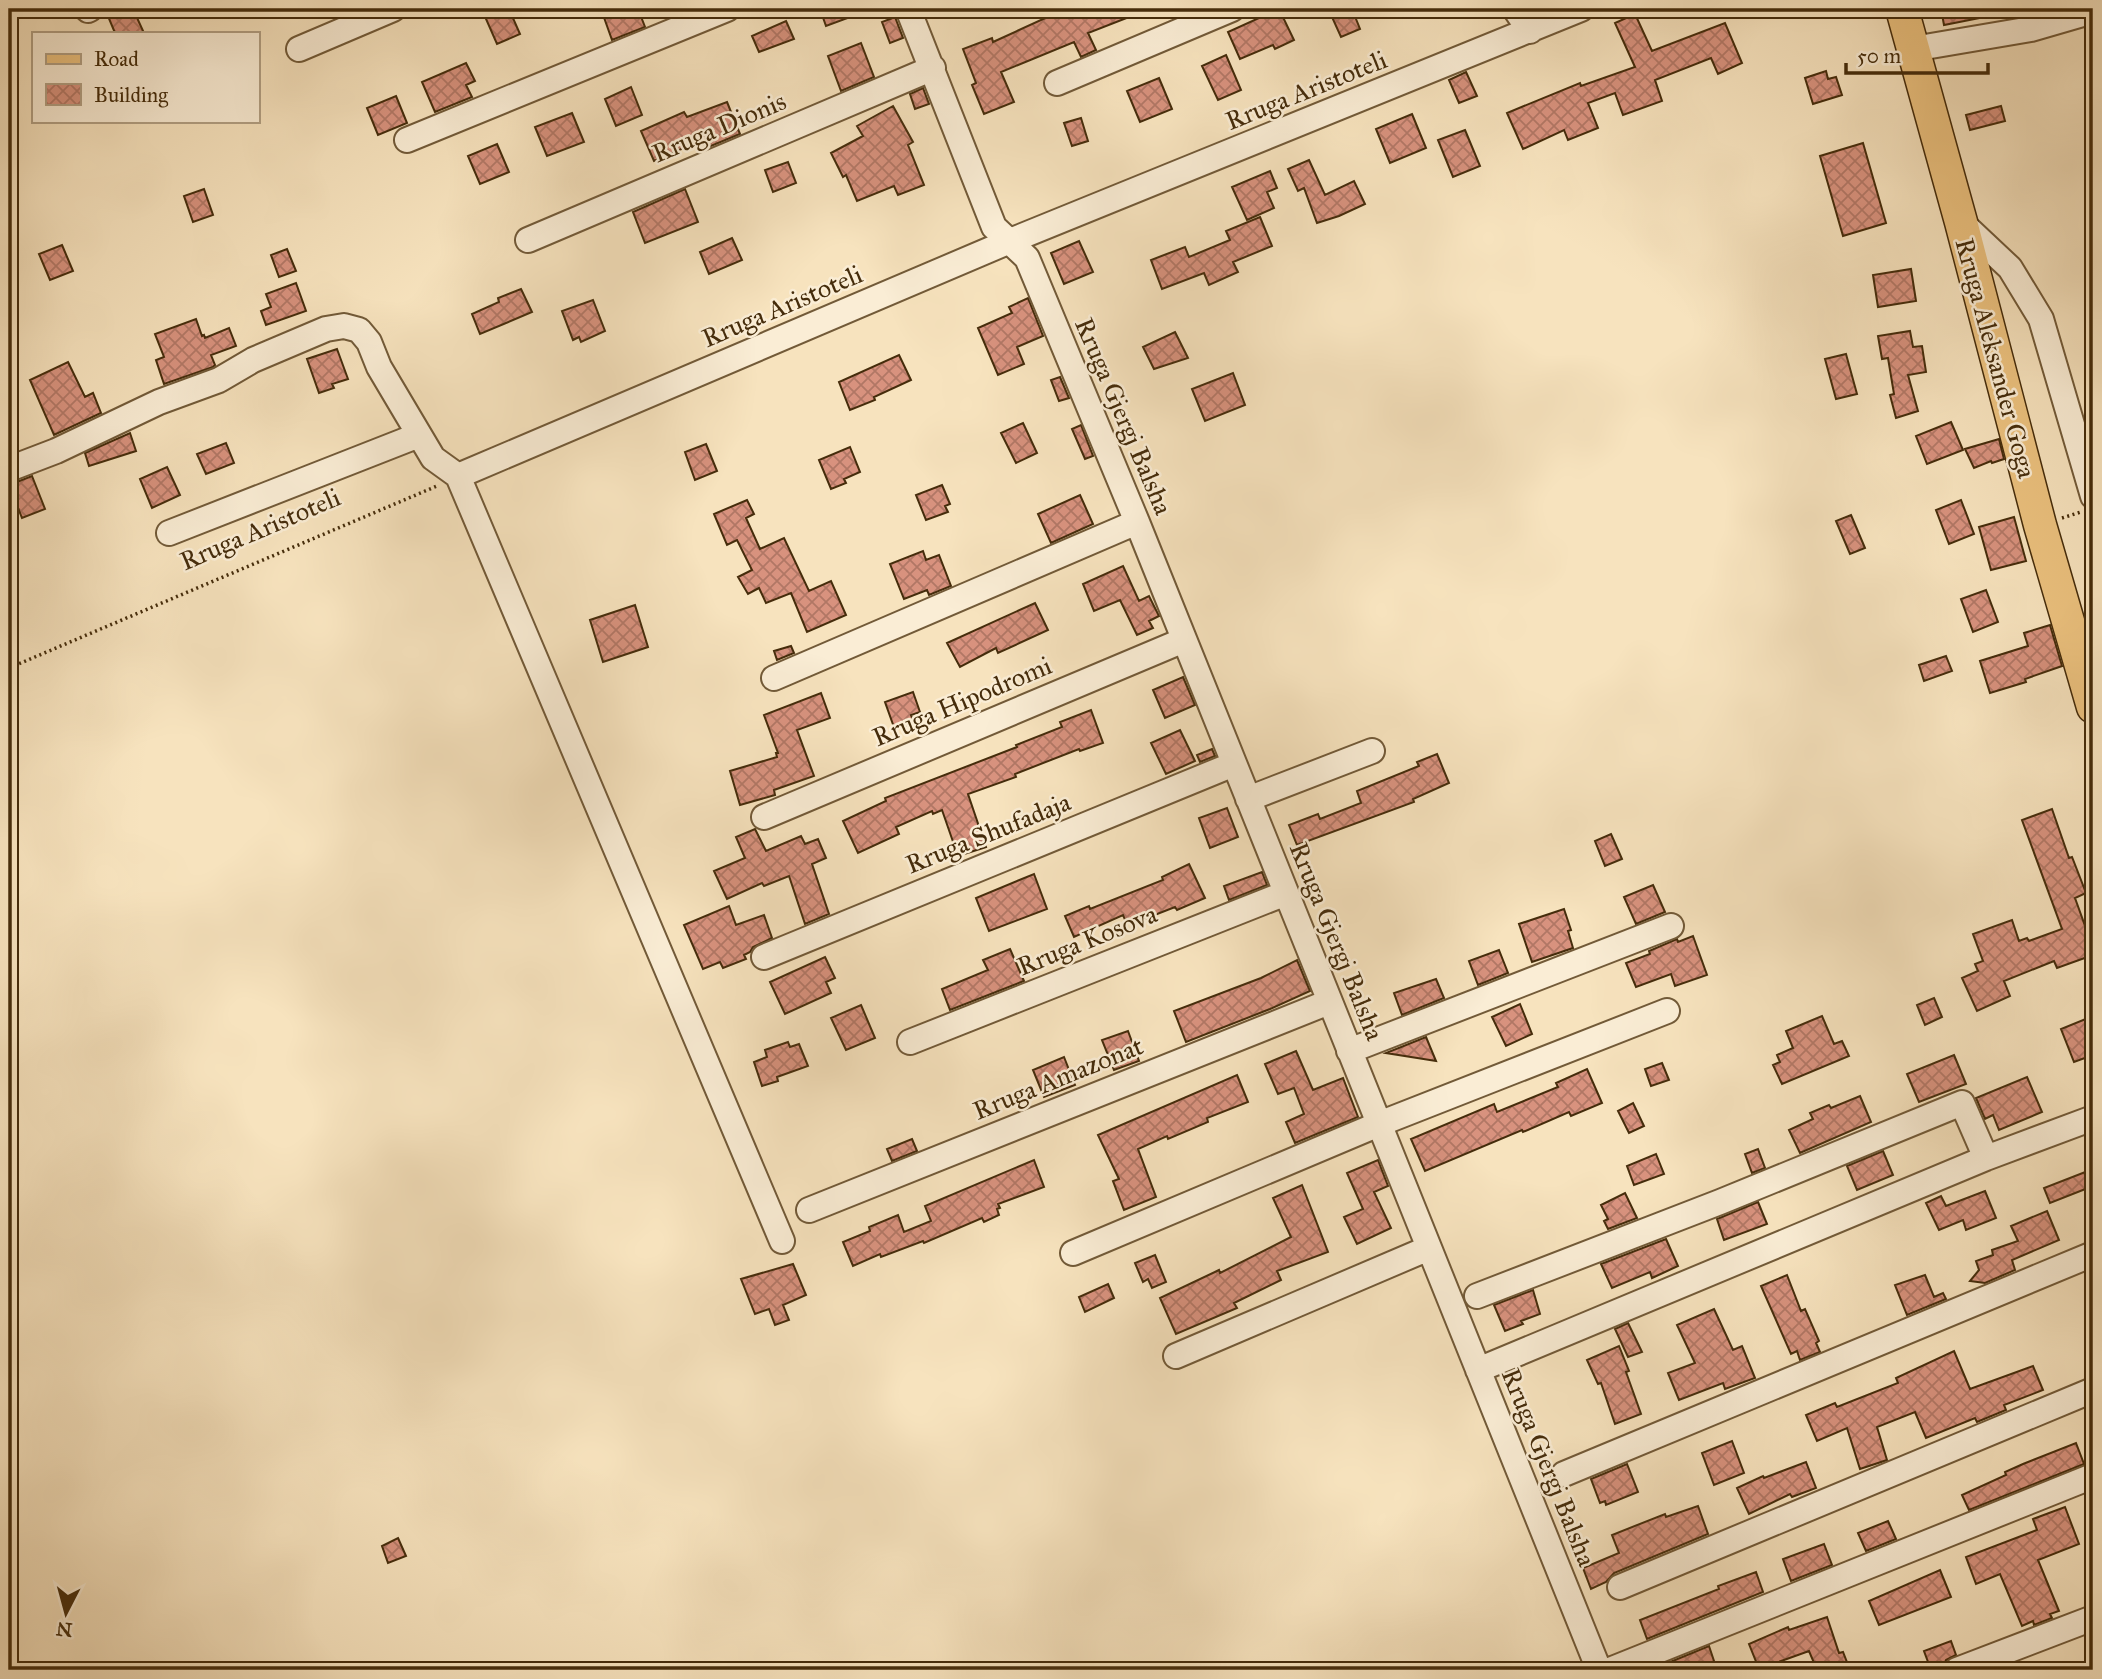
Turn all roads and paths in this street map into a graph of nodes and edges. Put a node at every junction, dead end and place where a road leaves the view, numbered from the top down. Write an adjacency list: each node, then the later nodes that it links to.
1 (393, 9): 10 (street)
2 (727, 9): 14 (street)
3 (908, 9): 12 (street, Rruga Gjergj Balsha)
4 (1232, 9): 13 (street)
5 (1515, 9): 9 (street)
6 (1581, 9): 9 (street, Rruga Aristoteli)
7 (1902, 9): 11 (main road, Rruga Aleksander Goga)
8 (2093, 11): 11 (street)
9 (1530, 31): 17 (street, Rruga Aristoteli)
10 (299, 49)
11 (1913, 49): 15 (main road, Rruga Aleksander Goga)
12 (933, 68): 16 (street, Rruga Dionis); 17 (street, Rruga Gjergj Balsha)
13 (1057, 83)
14 (407, 141)
15 (1961, 222): 21 (street); 23 (main road, Rruga Aleksander Goga)
16 (528, 240)
17 (1010, 241): 20 (street, Rruga Aristoteli); 22 (street, Rruga Gjergj Balsha)
18 (419, 435): 19 (street); 20 (street); 24 (street)
19 (9, 469)
20 (458, 477): 26 (path, Rruga Aristoteli); 44 (street)
21 (2088, 504): 23 (path)
22 (1137, 523): 25 (street, Rruga Gjergj Balsha); 27 (street)
23 (2040, 525): 28 (main road, Rruga Aleksander Goga)
24 (169, 533)
25 (1184, 640): 30 (street, Rruga Gjergj Balsha); 32 (street, Rruga Hipodromi)
26 (9, 668)
27 (774, 678)
28 (2093, 706)
29 (1372, 751): 31 (street)
30 (1234, 764): 31 (street, Rruga Gjergj Balsha); 35 (street, Rruga Shufadaja)
31 (1248, 799): 33 (street, Rruga Gjergj Balsha)
32 (764, 817)
33 (1286, 893): 36 (street, Rruga Gjergj Balsha); 38 (street, Rruga Kosova)
34 (1671, 926): 39 (street)
35 (764, 957)
36 (1329, 1002): 39 (street, Rruga Gjergj Balsha); 43 (street, Rruga Amazonat)
37 (1667, 1011): 41 (street)
38 (910, 1042)
39 (1349, 1051): 41 (street, Rruga Gjergj Balsha)
40 (2093, 1118): 42 (street)
41 (1379, 1124): 45 (street, Rruga Gjergj Balsha); 46 (street)
42 (1986, 1158): 48 (street); 50 (street)
43 (809, 1210)
44 (782, 1241)
45 (1429, 1248): 49 (street); 50 (street, Rruga Gjergj Balsha)
46 (1073, 1253)
47 (2093, 1254): 52 (street)
48 (1477, 1296)
49 (1176, 1356)
50 (1478, 1370): 56 (street, Rruga Gjergj Balsha)
51 (2093, 1390): 54 (street)
52 (1564, 1474)
53 (2093, 1476): 57 (street)
54 (1620, 1587)
55 (2093, 1618): 58 (street)
56 (1599, 1670)
57 (1610, 1670)
58 (1957, 1670)

